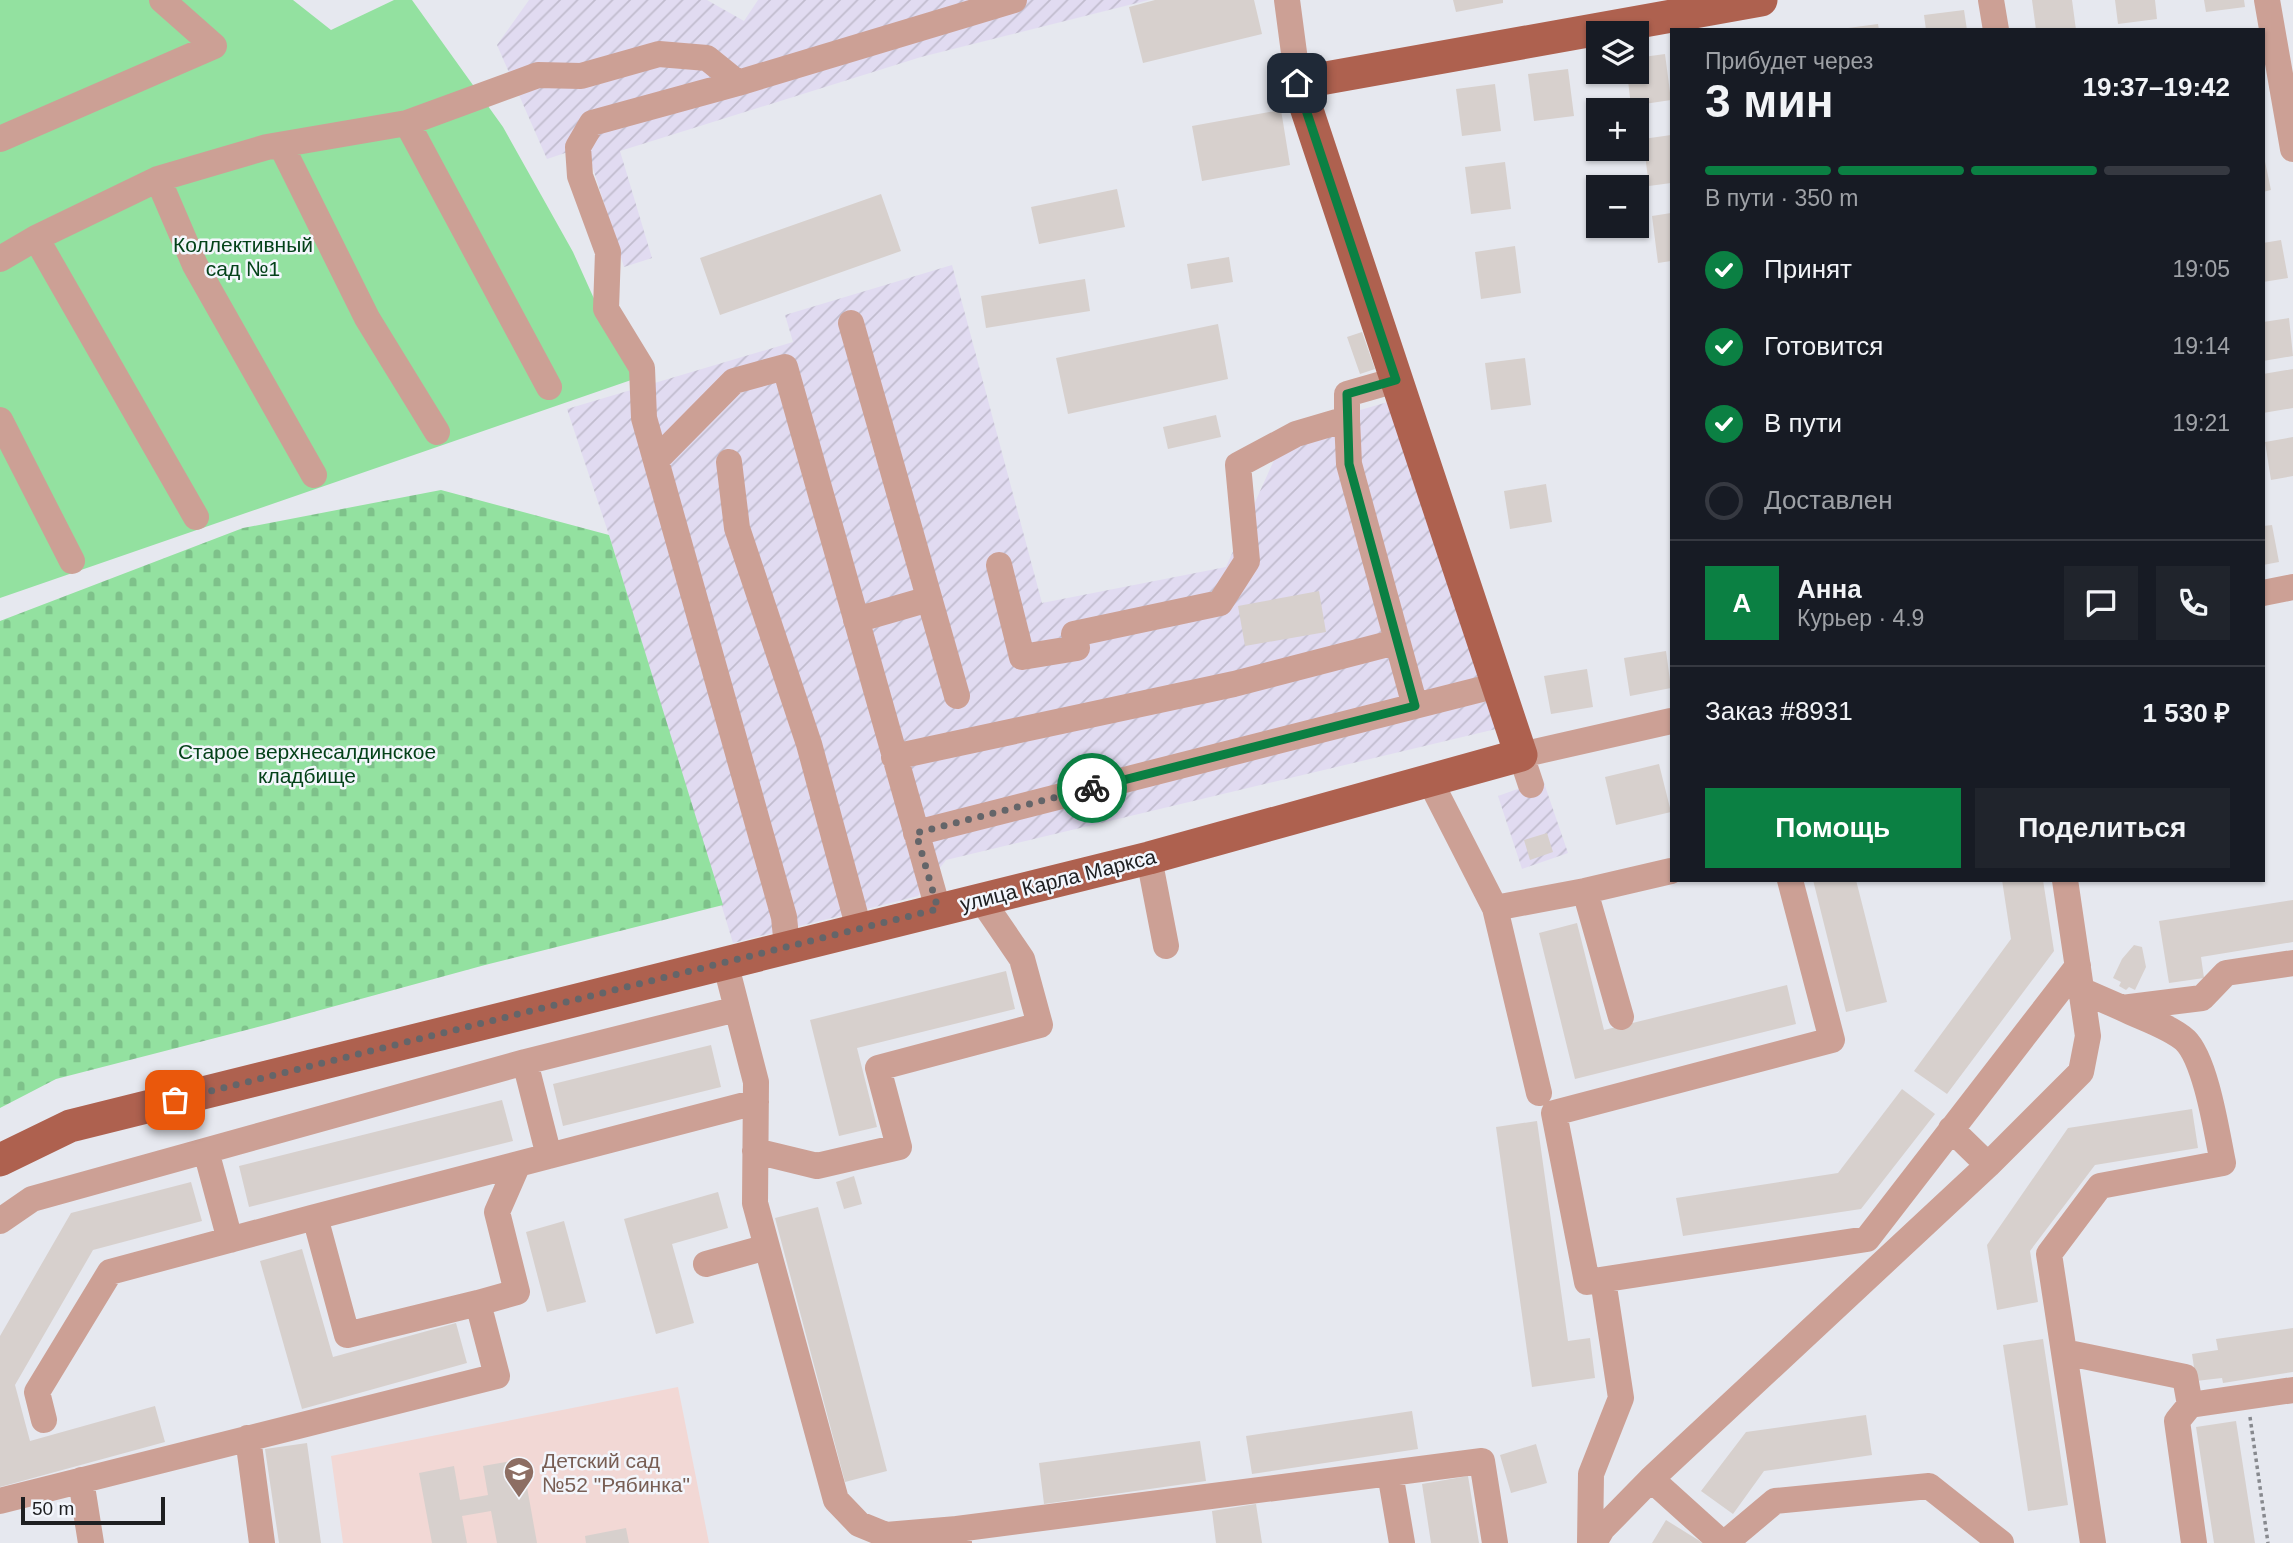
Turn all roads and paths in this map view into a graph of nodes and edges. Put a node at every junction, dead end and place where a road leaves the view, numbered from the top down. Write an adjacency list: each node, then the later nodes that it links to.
1 (162, 0): 12 (street)
2 (1014, 0): 9 (street)
3 (1287, 0): 10 (street)
4 (1762, 0): 7 (main road)
5 (1991, 0): 8 (street)
6 (2267, 0): 14 (street)
7 (1705, 13): 10 (main road)
8 (1996, 28)
9 (738, 83): 11 (street); 24 (street)
10 (1297, 83): 19 (main road)
11 (407, 123): 13 (street); 20 (street)
12 (0, 139)
13 (281, 145): 15 (street); 23 (street)
14 (2293, 149)
15 (158, 179): 16 (street); 26 (street)
16 (36, 238): 17 (street); 27 (street)
17 (0, 259)
18 (851, 323): 32 (street)
19 (1396, 380): 21 (street); 35 (main road)
20 (549, 387)
21 (1347, 419): 29 (street); 34 (street)
22 (0, 420): 28 (street)
23 (437, 432)
24 (656, 460): 33 (street); 52 (street)
25 (729, 462): 51 (street)
26 (314, 475)
27 (196, 517)
28 (72, 561)
29 (999, 565)
30 (2293, 587): 31 (street)
31 (2265, 593)
32 (929, 599): 33 (street); 36 (street)
33 (856, 620): 39 (street)
34 (1396, 642): 37 (street); 39 (street)
35 (1498, 685): 37 (street); 40 (main road)
36 (957, 696)
37 (1415, 706): 42 (street)
38 (1670, 721): 40 (street, улица Карла Маркса)
39 (894, 757): 42 (street)
40 (1526, 770): 41 (main road, улица Карла Маркса)
41 (1430, 781): 43 (main road, улица Карла Маркса); 49 (street)
42 (916, 833): 50 (street)
43 (1149, 858): 48 (main road, улица Карла Маркса); 53 (street)
44 (1670, 871): 47 (street)
45 (1791, 882): 75 (street)
46 (2065, 882): 56 (street)
47 (1585, 891): 49 (street); 59 (street)
48 (981, 899): 50 (main road, улица Карла Маркса); 65 (street)
49 (1495, 908): 61 (street)
50 (938, 909): 51 (main road, улица Карла Маркса)
51 (859, 929): 52 (main road, улица Карла Маркса)
52 (787, 947): 54 (main road, улица Карла Маркса)
53 (1166, 947)
54 (725, 962): 58 (street); 67 (main road, улица Карла Маркса)
55 (2293, 963): 57 (street)
56 (2080, 978): 57 (street); 63 (street); 69 (street)
57 (2122, 1008): 77 (street)
58 (737, 1009): 60 (street); 62 (street)
59 (1620, 1017)
60 (526, 1062): 64 (street); 66 (street)
61 (1539, 1093)
62 (756, 1102): 65 (street); 66 (street)
63 (1951, 1129): 69 (street); 75 (street)
64 (205, 1151): 71 (street); 72 (street)
65 (755, 1151): 73 (street)
66 (549, 1156): 68 (street)
67 (0, 1160)
68 (518, 1164): 70 (street); 76 (street)
69 (1988, 1165): 84 (street)
70 (315, 1217): 72 (street); 76 (street)
71 (0, 1221)
72 (230, 1240): 81 (street)
73 (767, 1247): 74 (street); 87 (street)
74 (706, 1264)
75 (1603, 1280): 92 (street)
76 (478, 1303): 82 (street)
77 (2064, 1352): 80 (street); 95 (street)
78 (2293, 1390): 79 (street)
79 (2247, 1396): 80 (street); 97 (path)
80 (2190, 1405): 96 (street)
81 (44, 1420)
82 (248, 1438): 85 (street); 89 (street)
83 (1390, 1473): 87 (street); 90 (street); 91 (street)
84 (1651, 1479): 92 (street); 93 (street)
85 (81, 1480): 86 (street); 88 (street)
86 (0, 1501)
87 (958, 1536)
88 (91, 1543)
89 (262, 1543)
90 (1402, 1543)
91 (1495, 1543)
92 (1592, 1543)
93 (1724, 1543): 94 (street)
94 (2001, 1543)
95 (2093, 1543)
96 (2194, 1543)
97 (2268, 1543)

